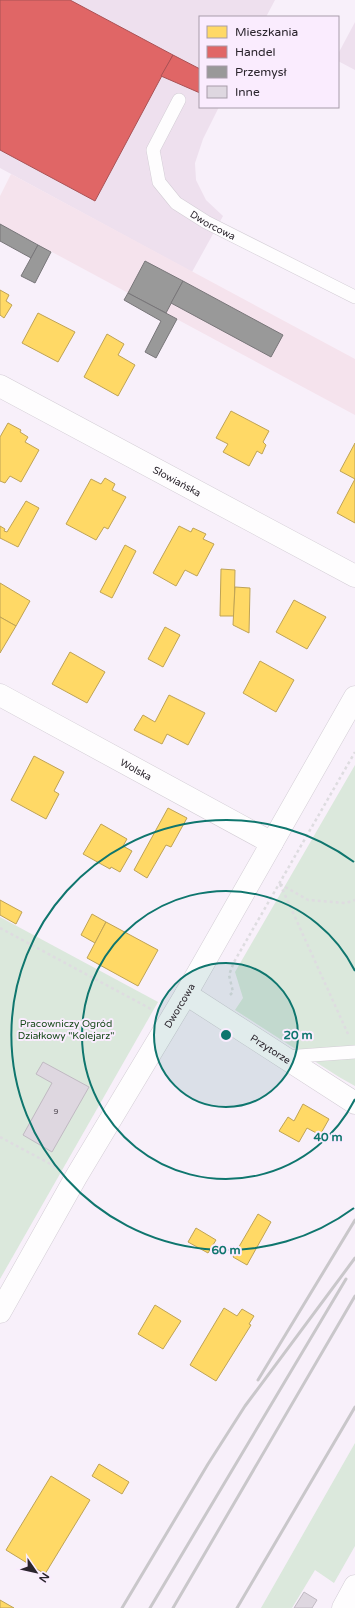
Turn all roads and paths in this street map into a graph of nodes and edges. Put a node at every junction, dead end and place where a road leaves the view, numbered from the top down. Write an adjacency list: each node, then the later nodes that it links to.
1 (179, 100): 2 (lane, Dworcowa)
2 (355, 297)
3 (0, 386): 4 (street, Słowiańska)
4 (355, 576)
5 (0, 695): 8 (street, Wolska)
6 (355, 697): 8 (street, Dworcowa)
7 (355, 752): 9 (path)
8 (272, 843): 12 (street, Dworcowa)
9 (279, 884): 10 (path); 13 (path); 15 (path)
10 (355, 900)
11 (0, 928): 14 (path)
12 (186, 994): 13 (street, Przytorze); 14 (street, Dworcowa)
13 (213, 1012): 17 (street, Przytorze)
14 (169, 1022): 20 (street, Dworcowa)
15 (348, 1036)
16 (355, 1052): 17 (lane)
17 (284, 1057): 18 (street, Przytorze)
18 (355, 1103)
19 (0, 1137): 20 (path)
20 (76, 1177): 21 (street, Dworcowa)
21 (0, 1312)
22 (355, 1586): 23 (street)
23 (343, 1608)

